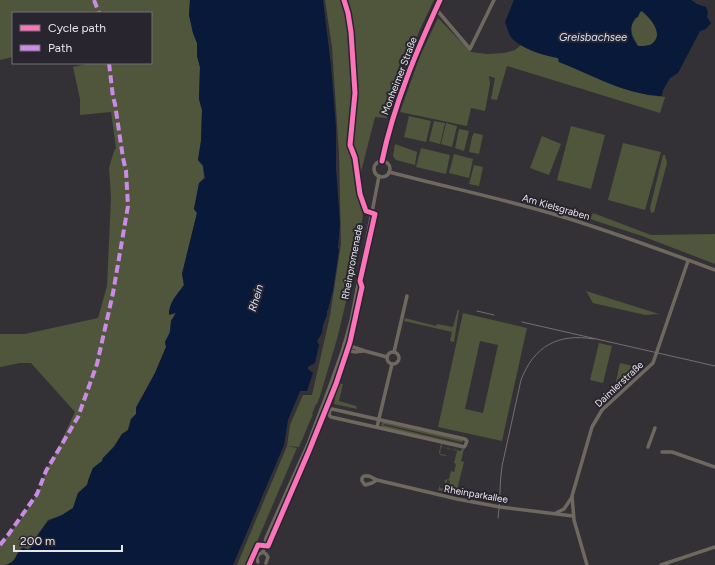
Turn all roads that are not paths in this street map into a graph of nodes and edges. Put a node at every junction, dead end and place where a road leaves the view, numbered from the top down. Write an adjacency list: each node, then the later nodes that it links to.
1 (440, 0): 3 (street, Monheimer Straße)
2 (494, 0): 3 (street)
3 (436, 9): 4 (street, Monheimer Straße)
4 (382, 161): 5 (street); 6 (street)
5 (389, 172): 6 (street); 7 (street, Am Kielsgraben)
6 (379, 176): 10 (street, Rheinpromenade)
7 (688, 261): 8 (street, Am Kielsgraben); 23 (street, Daimlerstraße)
8 (715, 270)
9 (407, 296): 13 (street)
10 (344, 344): 11 (street, Rheinpromenade); 12 (street)
11 (343, 349): 12 (street); 27 (street, Rheinpromenade)
12 (364, 351): 14 (street)
13 (394, 352): 14 (street); 15 (street)
14 (387, 357): 15 (street)
15 (392, 364): 16 (street)
16 (379, 419): 17 (street); 17 (street); 17 (street)
17 (377, 427)
18 (654, 428): 19 (street)
19 (648, 447)
20 (662, 452): 21 (street)
21 (715, 467)
22 (377, 480): 24 (street, Rheinparkallee)
23 (572, 496): 24 (street, Daimlerstraße); 25 (street, Daimlerstraße)
24 (554, 514): 25 (street, Rheinparkallee)
25 (573, 516): 31 (street, Daimlerstraße)
26 (715, 547): 32 (street)
27 (263, 552): 28 (street); 29 (street)
28 (258, 562): 29 (street); 30 (street)
29 (267, 564)
30 (254, 565)
31 (587, 565)
32 (661, 565)

